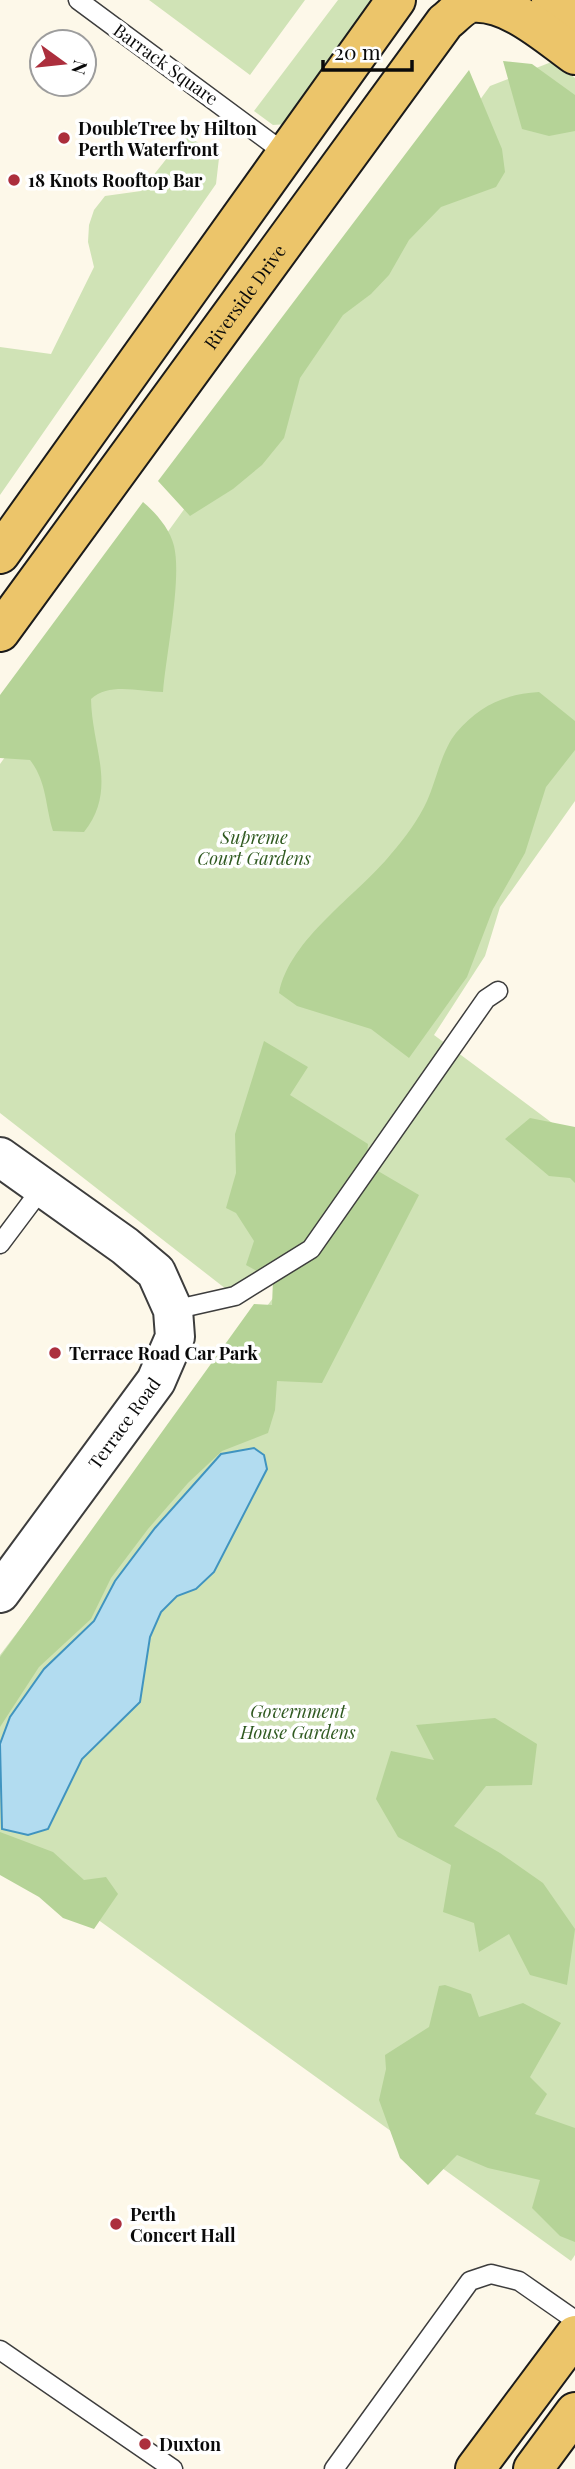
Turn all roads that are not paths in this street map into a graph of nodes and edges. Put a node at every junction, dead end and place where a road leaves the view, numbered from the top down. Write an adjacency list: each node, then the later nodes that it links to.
1 (78, 0): 7 (lane, Barrack Square)
2 (396, 0): 7 (main road)
3 (551, 0): 4 (main road)
4 (575, 17)
5 (575, 55): 6 (main road, Riverside Drive)
6 (355, 145): 7 (main road); 9 (main road, Riverside Drive)
7 (286, 155): 8 (main road)
8 (0, 554)
9 (0, 632)
10 (498, 991): 14 (lane)
11 (0, 1157): 12 (street, Terrace Road)
12 (42, 1188): 13 (lane); 14 (street, Terrace Road)
13 (0, 1244)
14 (173, 1310): 15 (street, Terrace Road)
15 (0, 1593)
16 (575, 2320): 21 (lane)
17 (575, 2335): 22 (main road)
18 (0, 2350): 20 (lane)
19 (575, 2412): 23 (main road)
20 (173, 2469)
21 (334, 2469)
22 (475, 2469)
23 (533, 2469)

